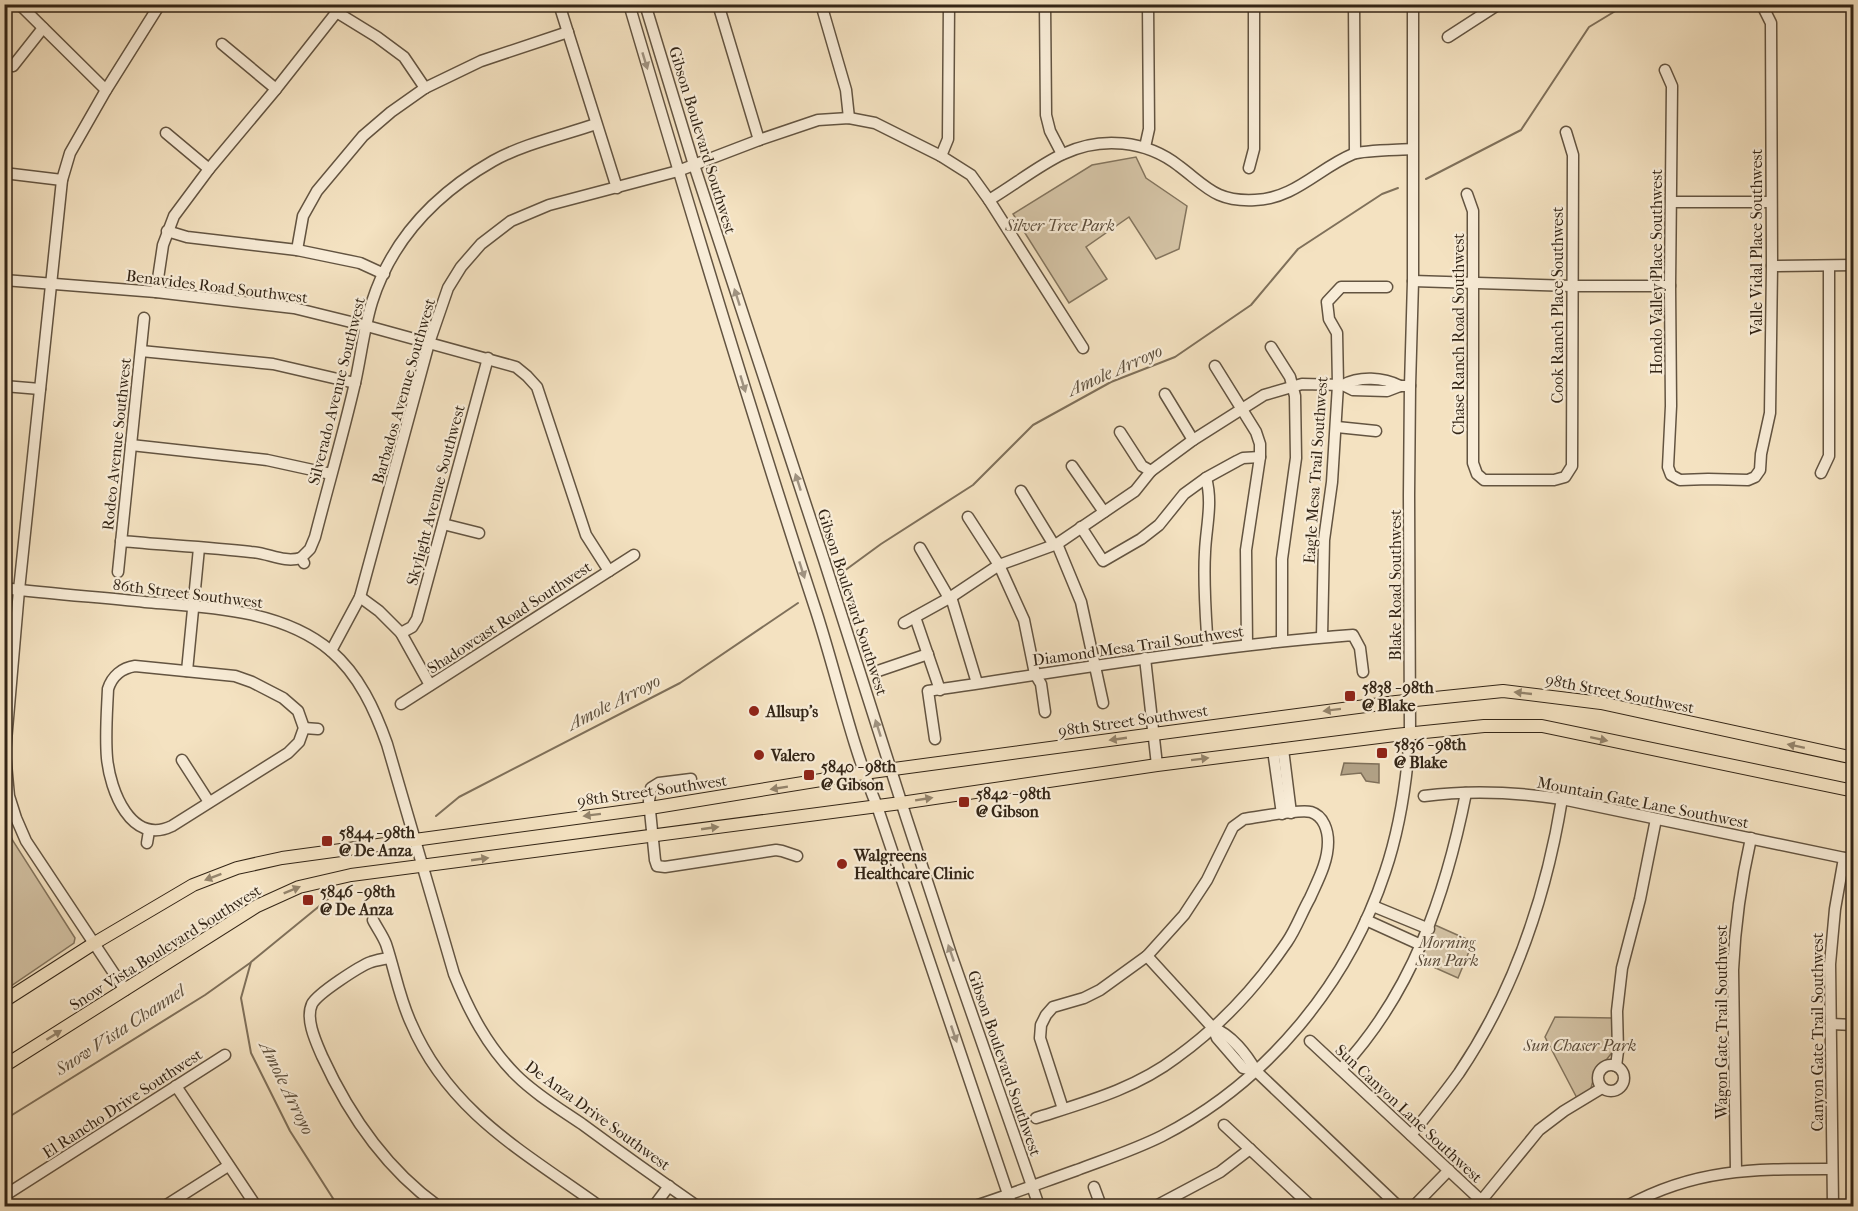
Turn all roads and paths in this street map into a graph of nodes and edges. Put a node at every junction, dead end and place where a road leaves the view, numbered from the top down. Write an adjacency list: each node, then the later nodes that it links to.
1 (19, 4): 18 (street)
2 (160, 4): 25 (street)
3 (559, 4): 19 (street)
4 (629, 4): 40 (street, Gibson Boulevard Southwest, one-way to 40)
5 (645, 4): 37 (street, Gibson Boulevard Southwest)
6 (718, 4): 31 (street)
7 (821, 4): 27 (street)
8 (949, 4): 36 (street)
9 (1045, 4): 35 (street)
10 (1148, 4): 32 (street)
11 (1254, 4): 38 (street)
12 (1354, 4): 34 (street)
13 (1413, 4): 33 (street, Blake Road Southwest)
14 (1499, 4): 16 (street)
15 (1763, 7): 47 (street, Valle Vidal Place Southwest)
16 (1487, 8): 20 (street)
17 (341, 9): 24 (street); 26 (street)
18 (43, 28): 22 (street); 25 (street)
19 (568, 32): 24 (street); 28 (street)
20 (1448, 37)
21 (222, 44): 26 (street)
22 (13, 66)
23 (1665, 70): 46 (street, Hondo Valley Place Southwest)
24 (425, 88): 49 (street)
25 (106, 90): 42 (street)
26 (276, 90): 39 (street)
27 (849, 118): 31 (street, Barbados Avenue Southwest); 36 (street, Barbados Avenue Southwest)
28 (596, 124): 43 (street); 53 (street, Silverado Avenue Southwest)
29 (1566, 132): 58 (street, Cook Ranch Place Southwest)
30 (166, 133): 39 (street)
31 (759, 140): 37 (street, Barbados Avenue Southwest)
32 (1145, 147): 34 (street); 35 (street)
33 (1412, 149): 34 (street); 55 (street, Blake Road Southwest)
34 (1355, 153)
35 (1062, 154): 45 (street)
36 (941, 156): 45 (street, Barbados Avenue Southwest)
37 (694, 165): 40 (street, Barbados Avenue Southwest); 144 (street, Gibson Boulevard Southwest, one-way to 37)
38 (1249, 168)
39 (208, 169): 48 (street)
40 (678, 171): 43 (street, Barbados Avenue Southwest); 145 (street, Gibson Boulevard Southwest, one-way to 145)
41 (4, 173): 42 (street)
42 (62, 180): 56 (street)
43 (617, 188): 64 (street, Barbados Avenue Southwest)
44 (1467, 194): 57 (street, Chase Ranch Road Southwest)
45 (990, 200): 66 (street, Barbados Avenue Southwest)
46 (1671, 202): 47 (street); 59 (street, Hondo Valley Place Southwest)
47 (1771, 202): 50 (street, Valle Vidal Place Southwest)
48 (167, 231): 49 (street); 61 (street)
49 (297, 250): 53 (street)
50 (1772, 266): 51 (street); 88 (street, Valle Vidal Place Southwest)
51 (1829, 266): 52 (street); 86 (street)
52 (1854, 266)
53 (384, 274): 63 (street, Silverado Avenue Southwest)
54 (4, 280): 56 (street, Benavides Road Southwest)
55 (1413, 281): 57 (street); 74 (street, Blake Road Southwest)
56 (52, 283): 61 (street, Benavides Road Southwest); 75 (street)
57 (1473, 283): 58 (street); 89 (street, Chase Ranch Road Southwest)
58 (1572, 286): 59 (street); 89 (street, Cook Ranch Place Southwest)
59 (1670, 286): 88 (street, Hondo Valley Place Southwest)
60 (1387, 287): 71 (street, Eagle Mesa Trail Southwest)
61 (156, 292): 63 (street, Benavides Road Southwest)
62 (144, 318): 67 (street, Rodeo Avenue Southwest)
63 (367, 326): 64 (street, Benavides Road Southwest); 70 (street, Silverado Avenue Southwest)
64 (429, 343): 68 (street, Benavides Road Southwest); 107 (street, Barbados Avenue Southwest)
65 (1271, 347): 73 (street)
66 (1083, 348)
67 (141, 351): 70 (street); 82 (street, Rodeo Avenue Southwest)
68 (488, 358): 94 (street, Skylight Avenue Southwest); 103 (street, Benavides Road Southwest)
69 (1215, 366): 77 (street)
70 (355, 383): 87 (street, Silverado Avenue Southwest)
71 (1340, 385): 73 (street); 74 (street); 78 (street, Eagle Mesa Trail Southwest)
72 (4, 386): 75 (street)
73 (1292, 386): 77 (street); 114 (street)
74 (1405, 386): 131 (street, Blake Road Southwest)
75 (40, 389): 106 (street)
76 (1165, 394): 81 (street)
77 (1242, 409): 81 (street); 83 (street)
78 (1337, 428): 79 (street); 113 (street, Eagle Mesa Trail Southwest)
79 (1376, 431)
80 (1120, 432): 85 (street)
81 (1193, 440): 85 (street)
82 (131, 445): 87 (street); 97 (street, Rodeo Avenue Southwest)
83 (1260, 457): 90 (street); 115 (street)
84 (1072, 465): 92 (street)
85 (1151, 471): 92 (street)
86 (1821, 473)
87 (331, 474): 99 (street, Silverado Avenue Southwest)
88 (1671, 475)
89 (1565, 477)
90 (1206, 478): 95 (street); 116 (street)
91 (1021, 491): 98 (street)
92 (1104, 512): 95 (street)
93 (968, 517): 102 (street)
94 (443, 524): 96 (street); 112 (street, Skylight Avenue Southwest)
95 (1082, 527): 98 (street)
96 (479, 533)
97 (121, 541): 99 (street); 104 (street, Rodeo Avenue Southwest)
98 (1055, 544): 102 (street); 121 (street)
99 (199, 548): 109 (street)
100 (920, 548): 108 (street)
101 (634, 555): 103 (street, Shadowcast Road Southwest)
102 (999, 565): 108 (street); 126 (street)
103 (609, 571): 128 (street, Shadowcast Road Southwest)
104 (118, 573)
105 (4, 588): 106 (street, 86th Street Southwest)
106 (19, 590): 109 (street, 86th Street Southwest); 130 (street)
107 (360, 597): 112 (street); 117 (street, Barbados Avenue Southwest)
108 (950, 598): 110 (street); 127 (street)
109 (194, 606): 117 (street, 86th Street Southwest); 122 (street)
110 (915, 617): 111 (street); 118 (street)
111 (904, 623)
112 (401, 633): 128 (street)
113 (1322, 637): 114 (street, Diamond Mesa Trail Southwest); 124 (street, Diamond Mesa Trail Southwest)
114 (1282, 641): 115 (street, Diamond Mesa Trail Southwest)
115 (1247, 645): 116 (street, Diamond Mesa Trail Southwest)
116 (1208, 650): 119 (street, Diamond Mesa Trail Southwest)
117 (331, 651): 160 (street, 86th Street Southwest)
118 (928, 654): 123 (street); 129 (street)
119 (1145, 658): 121 (street, Diamond Mesa Trail Southwest); 138 (street)
120 (110, 663): 125 (street)
121 (1094, 666): 126 (street, Diamond Mesa Trail Southwest); 132 (street)
122 (187, 671): 125 (street); 135 (street)
123 (878, 671)
124 (1363, 672)
125 (117, 674): 157 (street)
126 (1035, 674): 127 (street, Diamond Mesa Trail Southwest); 134 (street)
127 (976, 683): 129 (street, Diamond Mesa Trail Southwest)
128 (430, 685): 133 (street, Shadowcast Road Southwest)
129 (940, 690): 139 (street, Diamond Mesa Trail Southwest)
130 (7, 696): 171 (street)
131 (1411, 700): 137 (street, Blake Road Southwest); 138 (main road, 98th Street Southwest, one-way to 138); 141 (main road, 98th Street Southwest, one-way to 131)
132 (1103, 703)
133 (401, 704)
134 (1045, 712)
135 (304, 728): 136 (street); 151 (street)
136 (318, 729)
137 (1410, 733): 140 (main road); 147 (main road, one-way to 147); 165 (street, Blake Road Southwest)
138 (1154, 734): 143 (street); 144 (main road, 98th Street Southwest, one-way to 144)
139 (935, 739)
140 (1278, 750): 143 (main road, one-way to 140); 155 (street)
141 (1854, 758)
142 (182, 760): 151 (street)
143 (1157, 765): 152 (main road, one-way to 143)
144 (891, 770): 145 (main road, 98th Street Southwest); 152 (street, Gibson Boulevard Southwest)
145 (864, 773): 153 (street, Gibson Boulevard Southwest); 154 (main road, 98th Street Southwest, one-way to 154)
146 (691, 779): 154 (street)
147 (1854, 789)
148 (1466, 793): 149 (street, Mountain Gate Lane Southwest); 150 (street, Mountain Gate Lane Southwest); 169 (street)
149 (1424, 796)
150 (1562, 799): 156 (street, Mountain Gate Lane Southwest); 191 (street)
151 (209, 802): 157 (street)
152 (901, 803): 153 (main road); 198 (street, Gibson Boulevard Southwest, one-way to 152)
153 (877, 806): 158 (main road, one-way to 153); 200 (street, Gibson Boulevard Southwest, one-way to 200)
154 (650, 808): 158 (street); 160 (main road, 98th Street Southwest, one-way to 160)
155 (1287, 813): 173 (street); 179 (street)
156 (1656, 819): 159 (street, Mountain Gate Lane Southwest); 183 (street)
157 (149, 831): 161 (street)
158 (652, 836): 162 (street); 164 (main road, one-way to 158)
159 (1751, 838): 163 (street, Mountain Gate Lane Southwest); 196 (street, Wagon Gate Trail Southwest)
160 (414, 839): 164 (street, De Anza Drive Southwest); 171 (main road, Snow Vista Boulevard Southwest, one-way to 171)
161 (147, 843)
162 (797, 856)
163 (1849, 859): 177 (street, Canyon Gate Trail Southwest)
164 (423, 866): 175 (main road, Snow Vista Boulevard Southwest, one-way to 164); 197 (street, De Anza Drive Southwest)
165 (1373, 906): 166 (street); 168 (street, Blake Road Southwest)
166 (1402, 917): 169 (street); 170 (street)
167 (373, 920): 174 (street)
168 (1366, 920): 170 (street); 185 (street, Blake Road Southwest)
169 (1429, 929): 172 (street)
170 (1395, 933): 172 (street)
171 (93, 944): 175 (street); 176 (main road, Snow Vista Boulevard Southwest)
172 (1421, 945): 184 (street)
173 (1147, 956): 179 (street); 188 (street)
174 (389, 958): 205 (street); 206 (street)
175 (125, 990): 182 (main road, Snow Vista Boulevard Southwest, one-way to 175)
176 (4, 1001)
177 (1831, 1024): 178 (street); 194 (street, Canyon Gate Trail Southwest)
178 (1854, 1025)
179 (1213, 1028): 185 (street); 188 (street)
180 (1310, 1041): 184 (street, Sun Canyon Lane Southwest)
181 (225, 1055): 186 (street, El Rancho Drive Southwest)
182 (4, 1066)
183 (1616, 1066): 187 (street); 187 (street)
184 (1341, 1069): 191 (street, Sun Canyon Lane Southwest)
185 (1256, 1071): 198 (street, Blake Road Southwest); 215 (street)
186 (176, 1086): 193 (street); 201 (street, El Rancho Drive Southwest)
187 (1602, 1088): 202 (street)
188 (1063, 1109): 189 (street)
189 (1036, 1118)
190 (1224, 1125): 192 (street)
191 (1411, 1135): 195 (street, Sun Canyon Lane Southwest)
192 (1250, 1149): 213 (street); 214 (street)
193 (228, 1166): 203 (street); 204 (street)
194 (1832, 1169): 196 (street); 218 (street, Canyon Gate Trail Southwest)
195 (1449, 1170): 202 (street, Sun Canyon Lane Southwest); 216 (street)
196 (1736, 1171): 217 (street)
197 (669, 1186): 207 (street); 208 (street, De Anza Drive Southwest)
198 (1033, 1186): 200 (street, Blake Road Southwest); 211 (street, Gibson Boulevard Southwest)
199 (1094, 1187): 212 (street)
200 (1008, 1195): 209 (street); 210 (street, Gibson Boulevard Southwest)
201 (4, 1196)
202 (1484, 1204)
203 (165, 1206)
204 (256, 1206)
205 (438, 1206)
206 (599, 1206)
207 (654, 1206)
208 (697, 1206)
209 (975, 1206)
210 (1012, 1206)
211 (1039, 1206)
212 (1101, 1206)
213 (1156, 1206)
214 (1311, 1206)
215 (1398, 1206)
216 (1414, 1206)
217 (1627, 1206)
218 (1833, 1206)

